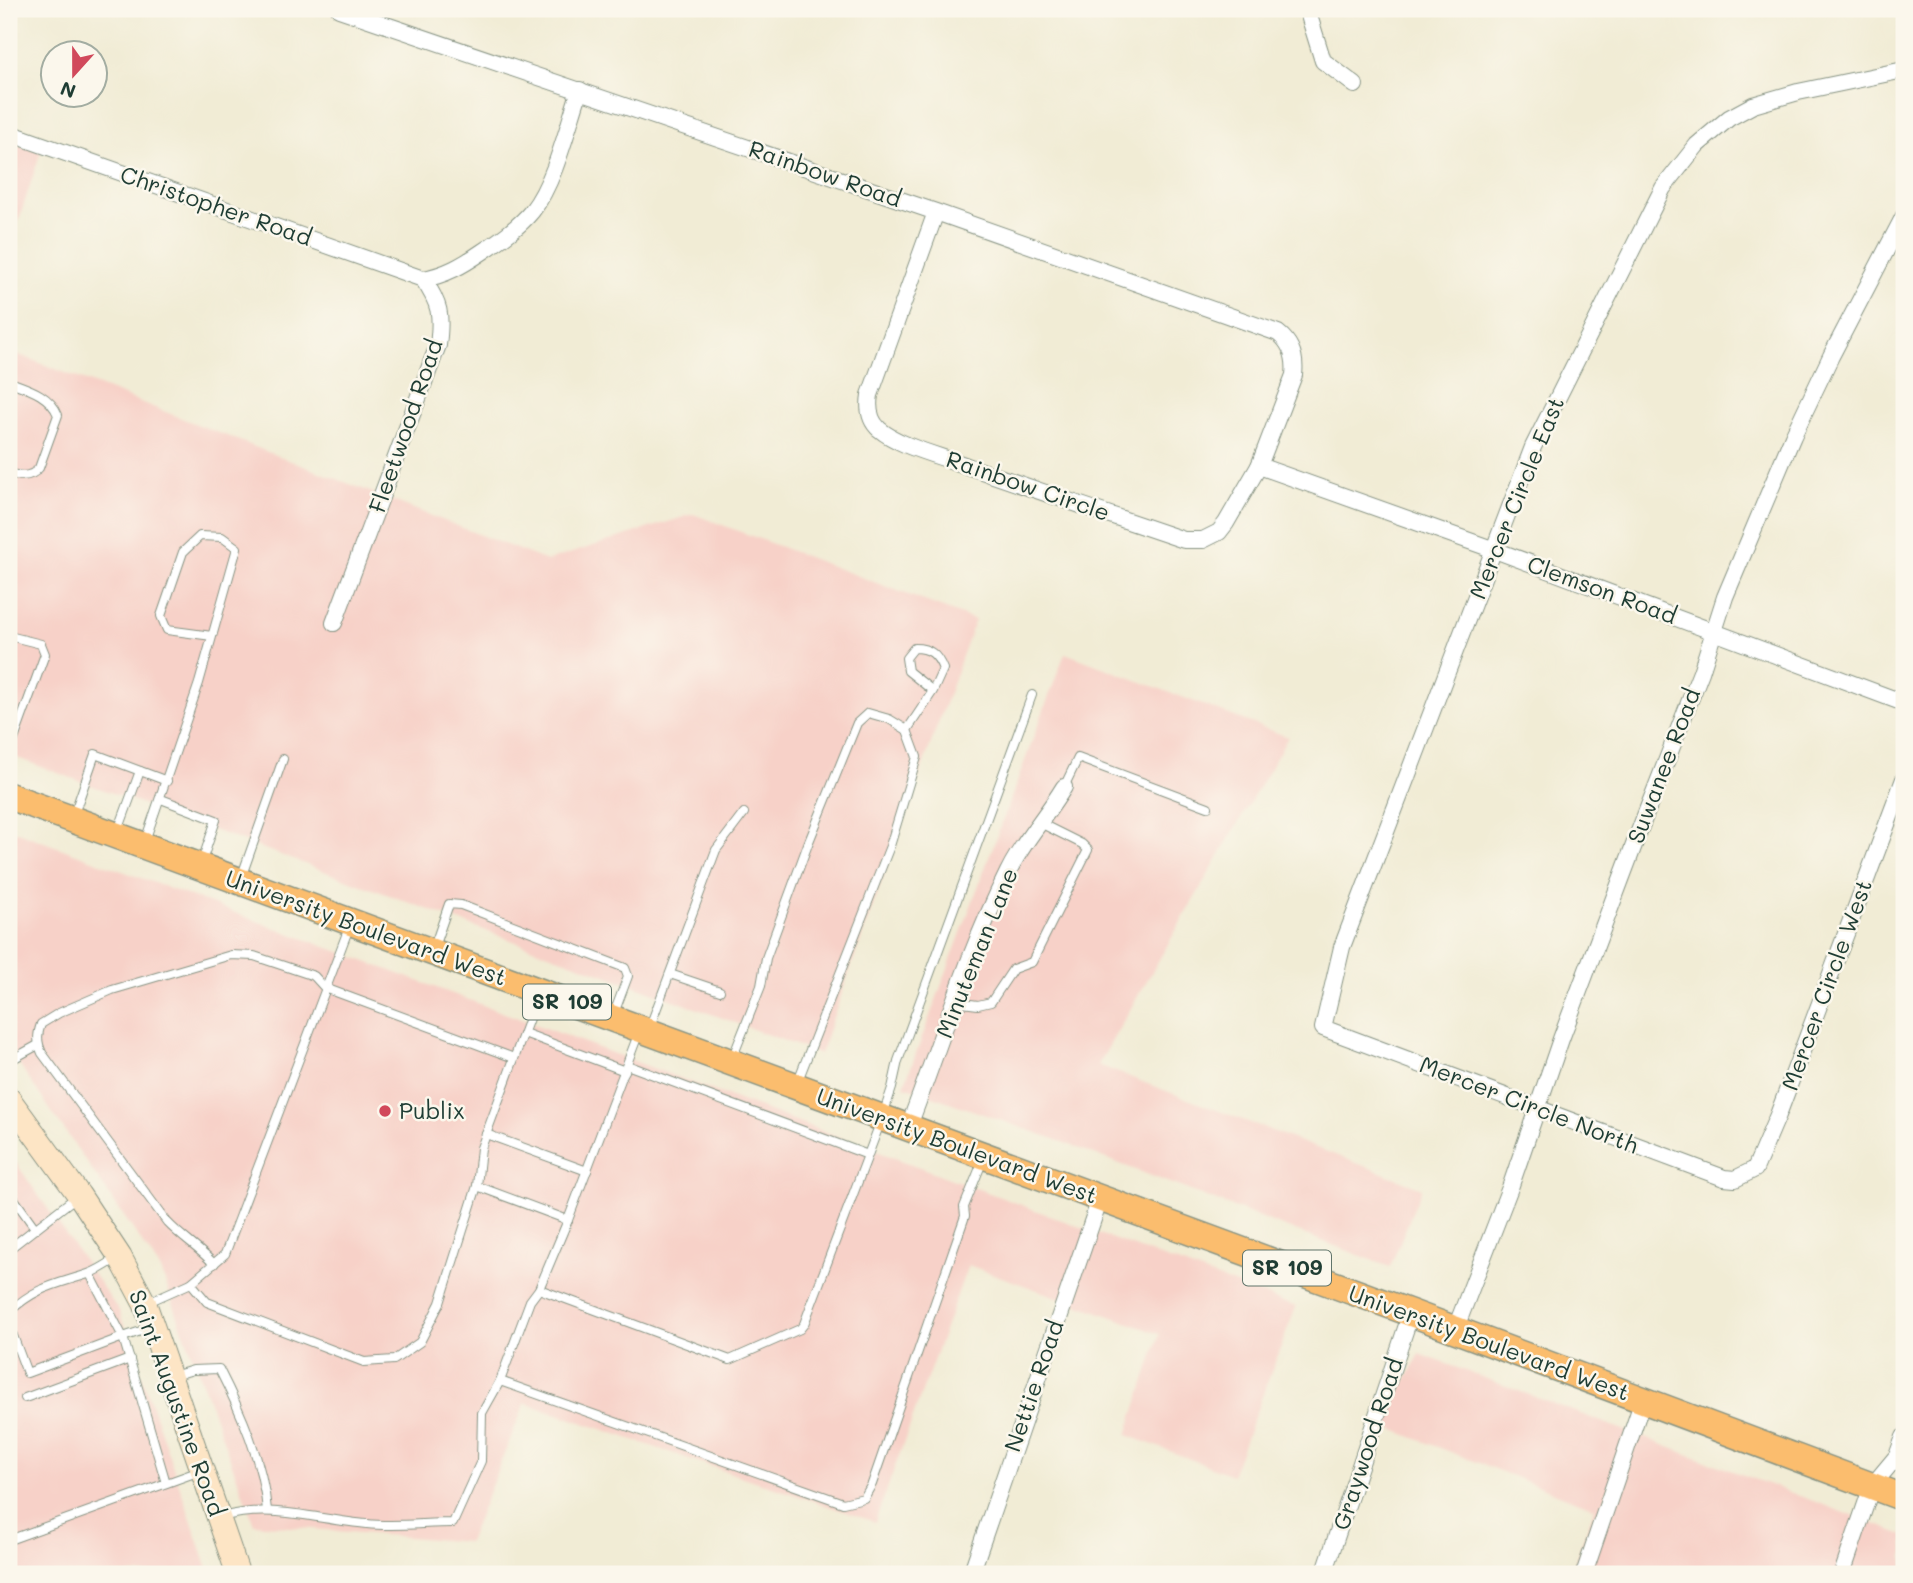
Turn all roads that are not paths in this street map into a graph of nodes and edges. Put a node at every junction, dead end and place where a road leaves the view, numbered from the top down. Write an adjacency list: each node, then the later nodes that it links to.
1 (339, 9): 5 (street, Rainbow Road)
2 (1307, 9): 4 (street)
3 (1904, 69): 14 (street, Mercer Circle East)
4 (1355, 85)
5 (580, 90): 7 (street, Rainbow Road); 9 (street)
6 (9, 133): 9 (street, Christopher Road)
7 (936, 212): 10 (street, Rainbow Road); 12 (street, Rainbow Circle)
8 (1904, 216): 16 (street, Suwanee Road)
9 (424, 279): 15 (street, Fleetwood Road)
10 (1296, 360): 12 (street, Rainbow Circle)
11 (10, 382): 13 (lane)
12 (1259, 466): 14 (street, Clemson Road)
13 (9, 473)
14 (1492, 549): 16 (street, Clemson Road); 47 (street, Mercer Circle East)
15 (334, 623)
16 (1714, 632): 21 (street, Clemson Road); 57 (street, Suwanee Road)
17 (9, 636): 23 (lane)
18 (212, 636): 18 (lane); 27 (lane)
19 (933, 691): 19 (lane); 22 (lane)
20 (1032, 695): 58 (lane)
21 (1904, 703)
22 (907, 730): 53 (lane); 55 (lane)
23 (9, 753)
24 (283, 759): 38 (lane)
25 (140, 771): 27 (lane); 33 (lane); 35 (lane)
26 (1904, 779): 64 (street, Mercer Circle West)
27 (167, 781): 30 (lane)
28 (1064, 787): 31 (lane); 34 (street, Minuteman Lane)
29 (9, 796): 33 (main road, University Boulevard West / SR 109)
30 (161, 799): 36 (lane); 37 (lane)
31 (1208, 807)
32 (744, 813): 41 (lane)
33 (72, 819): 35 (main road, University Boulevard West / SR 109)
34 (1038, 822): 45 (street, Minuteman Lane); 45 (lane)
35 (116, 836): 36 (main road, University Boulevard West / SR 109)
36 (143, 846): 37 (main road, University Boulevard West / SR 109)
37 (200, 867): 38 (main road, University Boulevard West / SR 109)
38 (240, 881): 39 (main road, University Boulevard West / SR 109)
39 (351, 922): 40 (main road, University Boulevard West / SR 109); 42 (lane)
40 (432, 952): 44 (main road, University Boulevard West / SR 109); 46 (lane)
41 (670, 974): 43 (lane); 48 (lane)
42 (325, 988): 50 (lane); 51 (lane); 73 (lane)
43 (720, 991)
44 (539, 992): 46 (main road, University Boulevard West / SR 109); 49 (lane)
45 (955, 1002): 59 (street, Minuteman Lane)
46 (612, 1019): 48 (main road, University Boulevard West / SR 109)
47 (1323, 1028): 57 (street, Mercer Circle North)
48 (645, 1031): 53 (main road, University Boulevard West / SR 109); 54 (lane)
49 (524, 1032): 51 (lane); 54 (lane)
50 (38, 1045): 52 (lane); 73 (lane)
51 (514, 1058): 60 (lane)
52 (9, 1061)
53 (731, 1062): 55 (main road, University Boulevard West / SR 109)
54 (626, 1068): 61 (lane); 63 (lane)
55 (796, 1086): 58 (main road, University Boulevard West / SR 109)
56 (9, 1100): 66 (main road, Saint Augustine Road)
57 (1537, 1108): 64 (street, Mercer Circle North); 82 (street, Suwanee Road)
58 (882, 1118): 59 (main road, University Boulevard West / SR 109); 61 (lane)
59 (908, 1128): 62 (main road, University Boulevard West / SR 109)
60 (486, 1134): 63 (lane); 65 (lane)
61 (868, 1155): 76 (lane)
62 (985, 1156): 68 (main road, University Boulevard West / SR 109); 86 (lane)
63 (587, 1171): 69 (lane)
64 (1735, 1179)
65 (477, 1186): 69 (lane); 75 (lane)
66 (79, 1195): 70 (lane); 72 (main road, Saint Augustine Road)
67 (12, 1196): 70 (lane)
68 (1100, 1199): 79 (main road, University Boulevard West / SR 109); 98 (street, Nettie Road)
69 (568, 1220): 76 (lane)
70 (35, 1228): 71 (lane)
71 (9, 1249)
72 (120, 1257): 74 (lane); 77 (main road, Saint Augustine Road)
73 (214, 1265): 75 (lane)
74 (90, 1274): 78 (lane); 83 (lane)
75 (191, 1283): 77 (lane)
76 (539, 1289): 86 (lane)
77 (145, 1304): 81 (main road, Saint Augustine Road)
78 (9, 1312)
79 (1411, 1313): 82 (main road, University Boulevard West / SR 109); 99 (street, Graywood Road)
80 (9, 1325): 83 (lane)
81 (153, 1326): 83 (lane); 85 (main road, Saint Augustine Road)
82 (1455, 1330): 88 (main road, University Boulevard West / SR 109)
83 (123, 1337): 84 (lane)
84 (130, 1359): 87 (lane); 91 (lane)
85 (170, 1377): 90 (main road, Saint Augustine Road); 94 (lane)
86 (500, 1381): 94 (lane)
87 (25, 1398)
88 (1643, 1400): 92 (main road, University Boulevard West / SR 109); 100 (street)
89 (1904, 1437): 92 (street)
90 (202, 1470): 91 (lane); 95 (main road, Saint Augustine Road)
91 (166, 1483): 96 (lane)
92 (1872, 1486): 93 (main road, University Boulevard West / SR 109); 101 (street)
93 (1904, 1498)
94 (267, 1510): 95 (lane)
95 (219, 1518): 97 (main road, Saint Augustine Road)
96 (9, 1540)
97 (239, 1574)
98 (971, 1574)
99 (1324, 1574)
100 (1584, 1574)
101 (1842, 1574)

